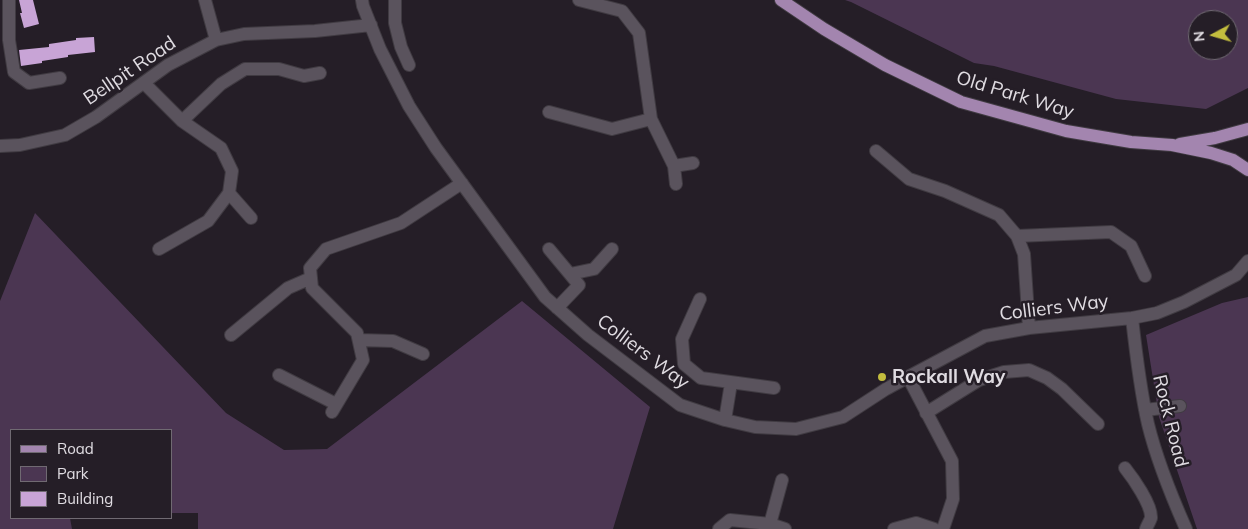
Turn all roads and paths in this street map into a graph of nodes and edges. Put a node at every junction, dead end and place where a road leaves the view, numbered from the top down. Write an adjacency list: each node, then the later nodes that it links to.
1 (9, 0): 11 (street)
2 (205, 0): 8 (street)
3 (362, 0): 7 (street, Colliers Way)
4 (395, 0): 9 (street)
5 (579, 0): 14 (street)
6 (781, 0): 17 (main road, Old Park Way)
7 (371, 25): 8 (street, Bellpit Road); 23 (street, Colliers Way)
8 (216, 40): 12 (street, Bellpit Road)
9 (409, 65)
10 (320, 73): 15 (street)
11 (60, 78)
12 (144, 83): 15 (street); 18 (street, Bellpit Road)
13 (549, 112): 14 (street)
14 (651, 120): 21 (street)
15 (182, 121): 25 (street)
16 (1248, 129): 17 (main road, Old Park Way)
17 (1172, 145): 22 (main road, Old Park Way)
18 (0, 146)
19 (876, 151): 27 (street)
20 (693, 164): 21 (street)
21 (674, 166): 24 (street)
22 (1248, 170)
23 (462, 183): 35 (street); 37 (street, Colliers Way)
24 (676, 184)
25 (229, 193): 26 (street); 28 (street)
26 (250, 218)
27 (1017, 236): 34 (street); 39 (street)
28 (159, 249)
29 (549, 249): 32 (street)
30 (612, 250): 32 (street)
31 (1248, 261): 33 (street, Colliers Way)
32 (570, 274): 37 (street)
33 (1242, 274): 38 (street, Colliers Way)
34 (1145, 276)
35 (311, 278): 40 (street); 41 (street)
36 (700, 299): 45 (street)
37 (557, 308): 50 (street, Colliers Way)
38 (1132, 318): 39 (street, Colliers Way); 48 (street, Rock Road)
39 (1028, 328): 44 (street, Colliers Way)
40 (231, 335)
41 (358, 340): 42 (street); 43 (street)
42 (423, 354)
43 (279, 375)
44 (908, 377): 49 (street); 50 (street, Colliers Way)
45 (730, 383): 46 (street); 50 (street)
46 (774, 388)
47 (1180, 406): 48 (street)
48 (1145, 410): 61 (street, Rock Road)
49 (926, 413): 51 (street); 59 (street)
50 (725, 420)
51 (1098, 424)
52 (1125, 468): 60 (street)
53 (782, 480): 54 (street)
54 (770, 524): 55 (street); 56 (street)
55 (719, 529)
56 (785, 529)
57 (894, 529): 58 (street)
58 (934, 529)
59 (943, 529)
60 (1146, 529)
61 (1186, 529)

